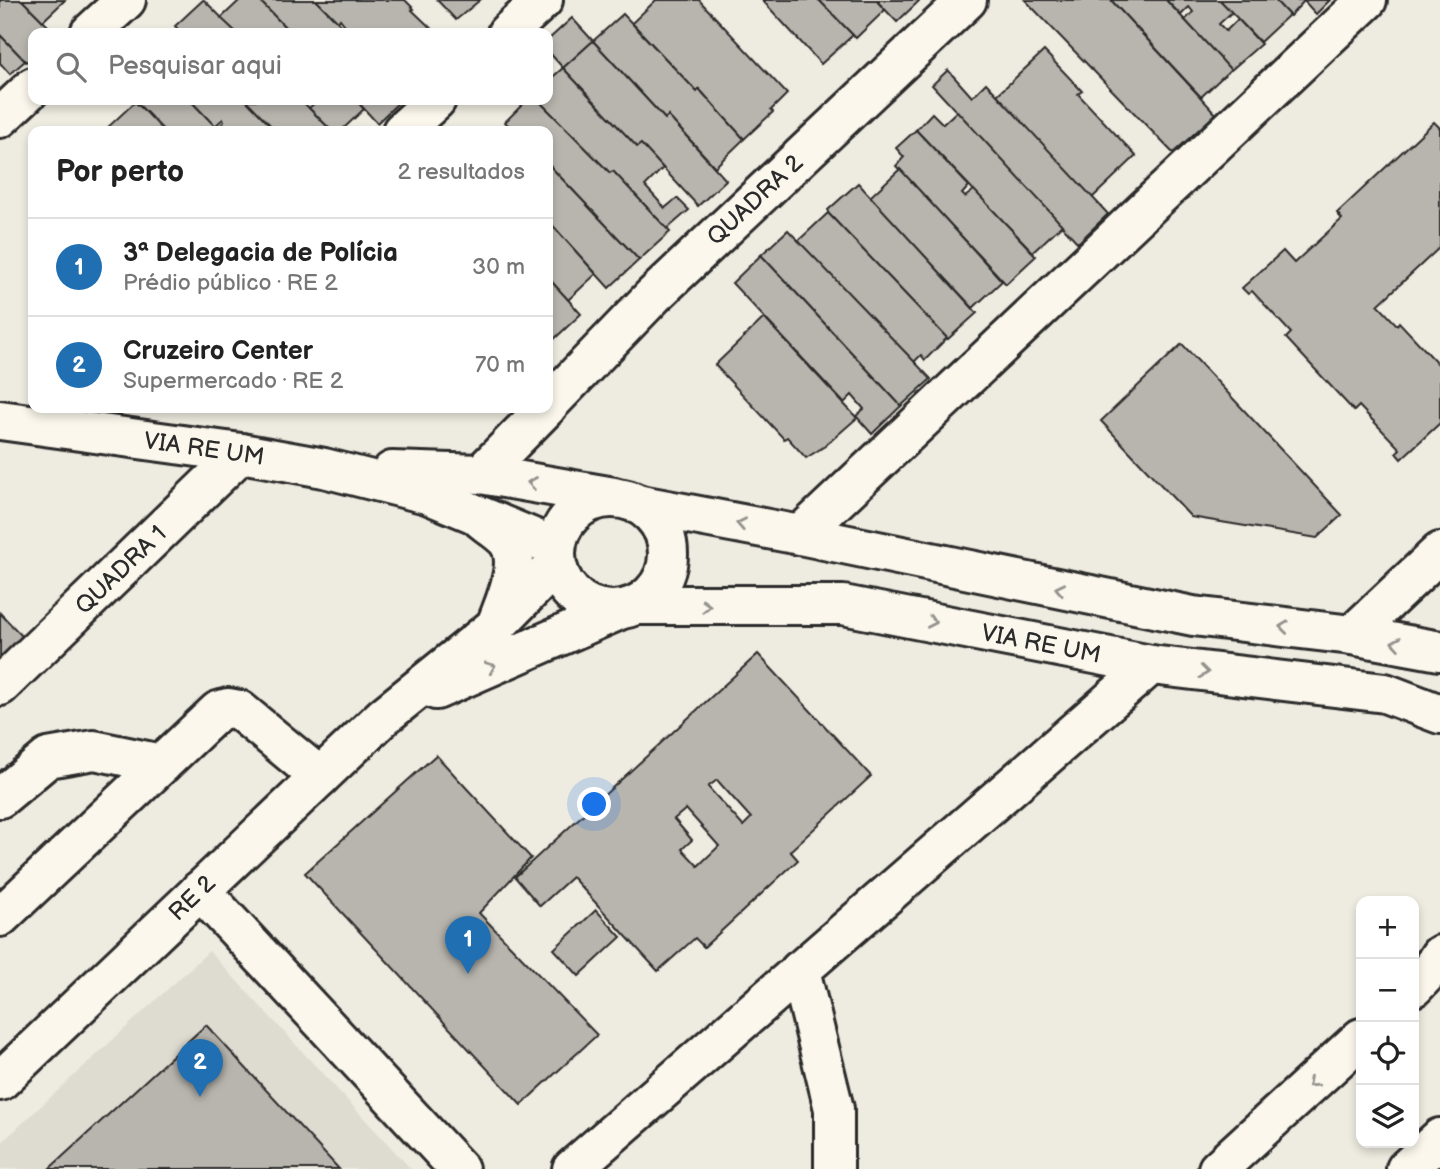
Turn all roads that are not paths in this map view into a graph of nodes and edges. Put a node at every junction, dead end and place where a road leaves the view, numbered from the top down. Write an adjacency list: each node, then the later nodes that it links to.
1 (126, 0): 5 (main road)
2 (543, 0): 6 (main road)
3 (967, 0): 11 (main road, QUADRA 2)
4 (1367, 0): 20 (main road)
5 (95, 28)
6 (512, 28)
7 (28, 92): 9 (main road)
8 (431, 105): 10 (main road)
9 (0, 118)
10 (407, 126)
11 (553, 401)
12 (541, 413): 17 (main road, QUADRA 2)
13 (0, 420): 14 (main road, VIA RE UM)
14 (93, 420): 15 (main road, VIA RE UM)
15 (241, 453): 16 (main road, VIA RE UM); 28 (main road, QUADRA 1)
16 (324, 468): 17 (main road, VIA RE UM); 19 (main road, VIA RE UM)
17 (481, 474): 18 (main road, VIA RE UM, one-way to 17)
18 (632, 502): 20 (main road, VIA RE UM, one-way to 18); 22 (main road); 23 (main road)
19 (472, 513): 22 (main road, VIA RE UM); 24 (main road)
20 (800, 535): 25 (main road, VIA RE UM, one-way to 20)
21 (1440, 552): 25 (main road)
22 (556, 556): 23 (main road); 24 (main road, RE 2)
23 (628, 608): 27 (main road, VIA RE UM, one-way to 27); 30 (main road, RE 2, one-way to 23)
24 (497, 625): 30 (main road, RE 2)
25 (1352, 635): 26 (main road, VIA RE UM, one-way to 25)
26 (1440, 651)
27 (1151, 665): 29 (main road, VIA RE UM, one-way to 29); 37 (main road)
28 (0, 686)
29 (1440, 714)
30 (384, 716): 32 (main road, RE 2)
31 (162, 764): 32 (main road); 33 (main road); 35 (main road)
32 (320, 776): 34 (main road, RE 2)
33 (0, 799)
34 (200, 890): 40 (main road, RE 2); 42 (main road)
35 (0, 917)
36 (1440, 955): 38 (main road)
37 (800, 970): 43 (main road); 44 (main road)
38 (1419, 982)
39 (1356, 1043): 45 (main road, one-way to 45)
40 (0, 1081)
41 (1422, 1154): 46 (main road)
42 (459, 1169)
43 (572, 1169)
44 (834, 1169)
45 (1218, 1169)
46 (1381, 1169)

